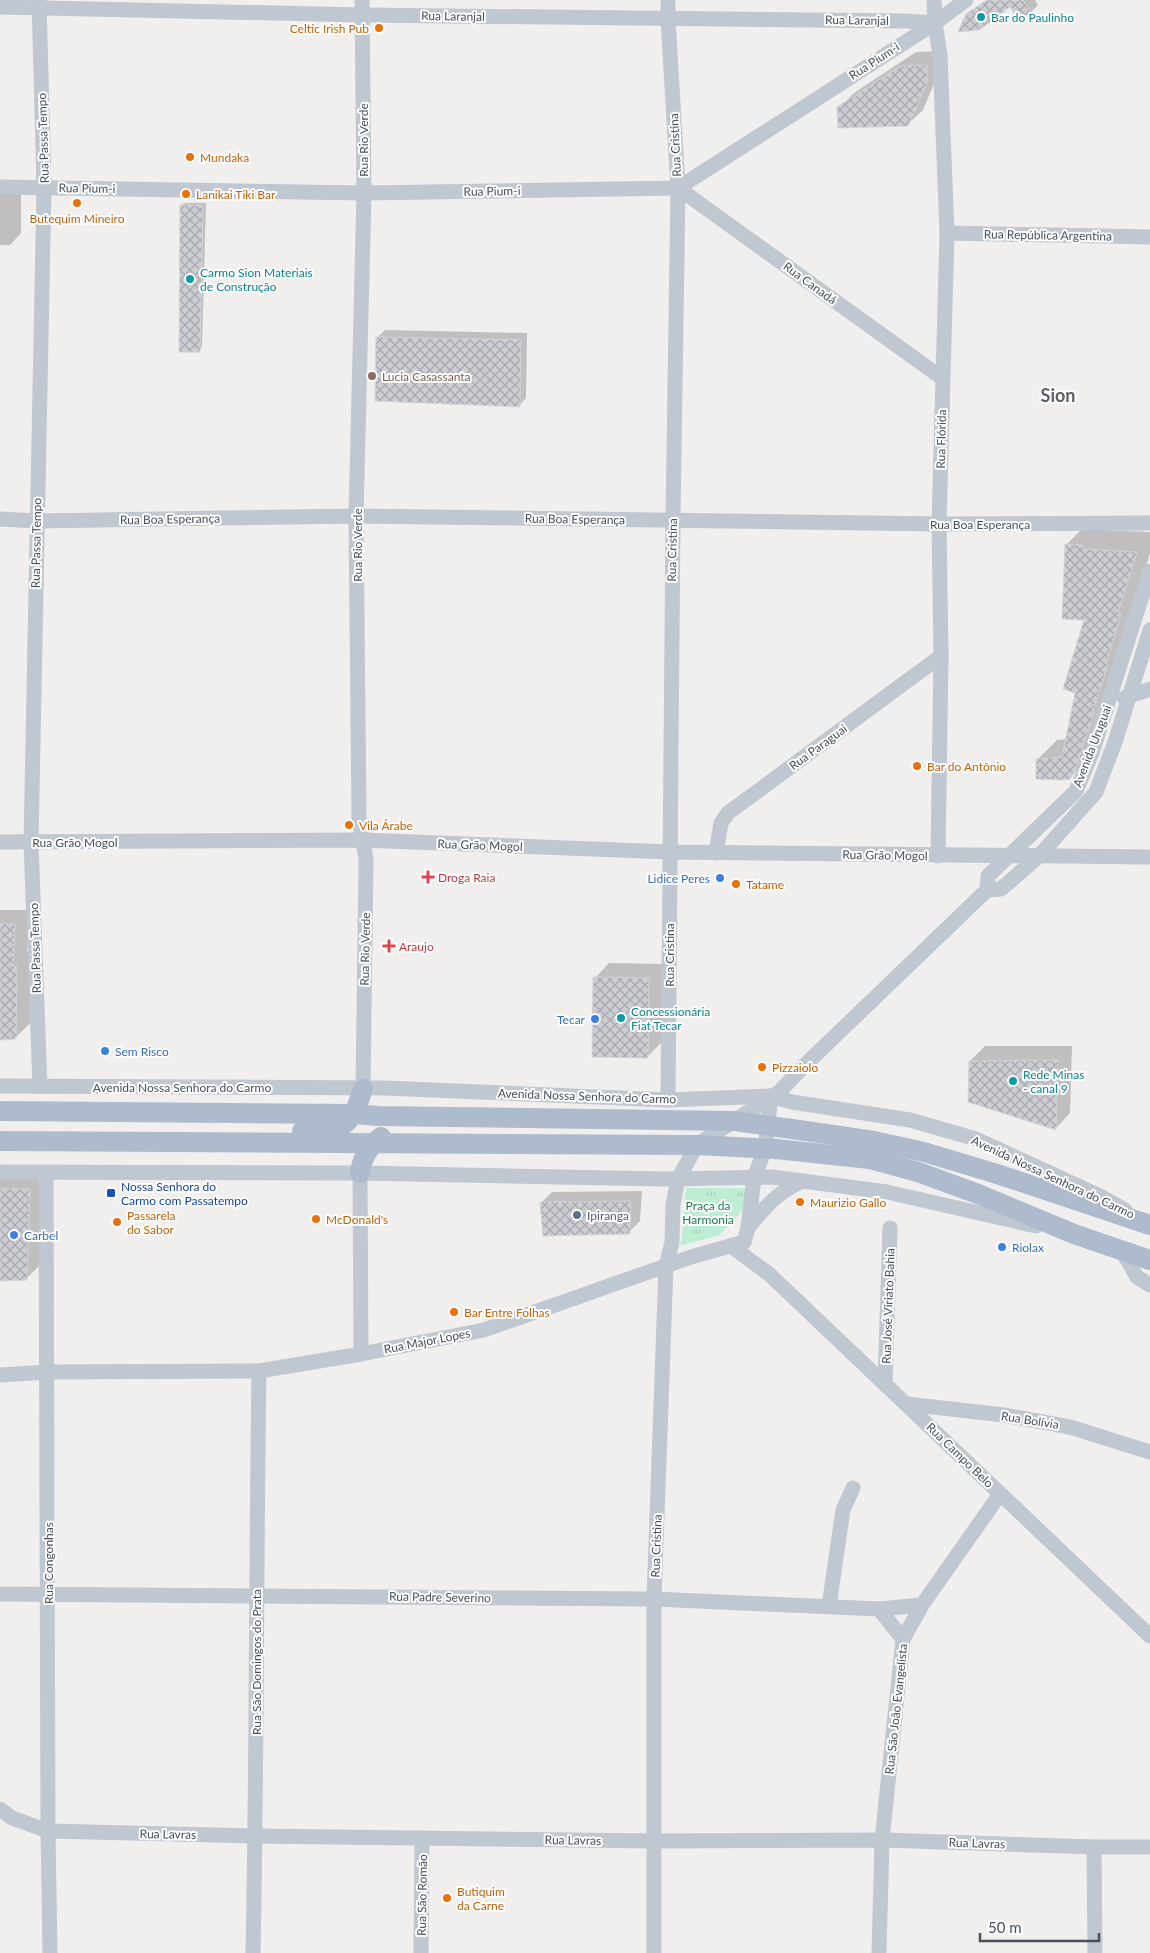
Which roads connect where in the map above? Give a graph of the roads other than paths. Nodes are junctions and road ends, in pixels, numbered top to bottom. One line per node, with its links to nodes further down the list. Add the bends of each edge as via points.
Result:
1 (668, 0): 7 (street, Rua Cristina)
2 (934, 0): 9 (street, Rua Flórida)
3 (966, 0): 9 (street, Rua Pium-i)
4 (39, 3): 5 (street, Rua Laranjal); 6 (street, Rua Laranjal); 12 (street, Rua Passa Tempo)
5 (0, 7)
6 (362, 7): 7 (street, Rua Laranjal); 14 (street, Rua Rio Verde)
7 (668, 18): 8 (street, Rua Laranjal); 13 (street, Rua Cristina)
8 (905, 21): 9 (street, Rua Laranjal); 10 (street, Rua Laranjal, via 911,26)
9 (935, 23): 10 (street, Rua Pium-i); 15 (street, Rua Flórida, via 940,55)
10 (912, 36): 13 (street, Rua Pium-i)
11 (0, 187): 12 (street, Rua Pium-i)
12 (44, 187): 14 (street, Rua Pium-i); 20 (street, Rua Passa Tempo)
13 (678, 188): 14 (street, Rua Pium-i); 17 (street, Rua Canadá); 21 (street, Rua Cristina)
14 (364, 193): 18 (street, Rua Rio Verde)
15 (946, 233): 16 (street, Rua República Argentina); 17 (street, Rua Flórida)
16 (1150, 236)
17 (942, 378): 22 (street, Rua Flórida)
18 (356, 516): 20 (street, Rua Boa Esperança); 21 (street, Rua Boa Esperança); 31 (street, Rua Rio Verde, via 359,819)
19 (0, 519): 20 (street, Rua Boa Esperança)
20 (36, 520): 33 (street, Rua Passa Tempo)
21 (673, 520): 22 (street, Rua Boa Esperança); 34 (street, Rua Cristina)
22 (939, 524): 23 (street, Rua Boa Esperança); 26 (street, Rua Flórida)
23 (1150, 524)
24 (1150, 571): 30 (street, Avenida Uruguai)
25 (1150, 630): 27 (street, Avenida Uruguai)
26 (942, 656): 35 (street, Rua Paraguai, via 728,813 721,823); 37 (street, Rua Flórida)
27 (1145, 669): 29 (street, Avenida Uruguai)
28 (1150, 689): 29 (street)
29 (1131, 694): 30 (street); 39 (street, Avenida Uruguai, via 1096,792)
30 (1108, 707): 36 (street, Avenida Uruguai, via 1076,790)
31 (362, 840): 33 (street, Rua Grão Mogol); 34 (street, Rua Grão Mogol); 45 (street, Rua Rio Verde, via 366,860)
32 (0, 842): 33 (street, Rua Grão Mogol)
33 (31, 842): 44 (street, Rua Passa Tempo)
34 (670, 852): 35 (street, Rua Grão Mogol); 47 (street, Rua Cristina)
35 (716, 852): 37 (street, Rua Grão Mogol)
36 (1010, 854): 38 (street, Rua Grão Mogol); 39 (street, Rua Grão Mogol); 41 (street, Avenida Uruguai)
37 (938, 856): 38 (street, Rua Grão Mogol)
38 (959, 856): 41 (street, Rua Grão Mogol, via 981,866)
39 (1039, 856): 40 (street, Rua Grão Mogol); 41 (street, Avenida Uruguai, via 1001,889)
40 (1150, 857)
41 (988, 883): 42 (street, Avenida Uruguai)
42 (807, 1063): 46 (street, Avenida Uruguai); 48 (street, via 799,1094)
43 (0, 1086): 44 (street, Avenida Nossa Senhora do Carmo)
44 (40, 1086): 45 (street, Avenida Nossa Senhora do Carmo)
45 (363, 1089): 47 (street, Avenida Nossa Senhora do Carmo); 50 (main road)
46 (771, 1096): 47 (street, Avenida Nossa Senhora do Carmo); 48 (street, Avenida Nossa Senhora do Carmo); 52 (street, Avenida Uruguai); 53 (street)
47 (668, 1100)
48 (807, 1105): 65 (street, Avenida Nossa Senhora do Carmo, via 910,1120 976,1139 1100,1196)
49 (0, 1110): 50 (main road, Avenida Nossa Senhora do Carmo)
50 (355, 1114): 51 (main road, Avenida Nossa Senhora do Carmo); 55 (main road, via 346,1124 327,1131 286,1131)
51 (482, 1116): 52 (main road, Avenida Nossa Senhora do Carmo); 56 (main road, via 451,1126 397,1130)
52 (735, 1121): 53 (main road, Avenida Nossa Senhora do Carmo); 57 (street, Avenida Uruguai)
53 (769, 1126): 58 (street); 65 (main road, Avenida Nossa Senhora do Carmo, via 874,1141 924,1152)
54 (0, 1141): 55 (main road)
55 (252, 1142): 56 (main road)
56 (374, 1142): 57 (main road); 61 (main road, via 362,1161)
57 (697, 1145): 58 (main road); 63 (street, Rua Cristina)
58 (765, 1148): 62 (street); 67 (main road, via 870,1159 918,1172)
59 (0, 1172): 60 (street)
60 (46, 1173): 61 (street); 77 (street, Rua Congonhas)
61 (360, 1173): 63 (street); 75 (street)
62 (754, 1178): 63 (street); 64 (street); 68 (street)
63 (678, 1179): 69 (street, Rua Cristina, via 673,1204)
64 (804, 1181): 67 (street, via 887,1192); 68 (street, via 786,1189 770,1202)
65 (1150, 1224)
66 (890, 1228): 79 (street, Rua José Viriato Bahia)
67 (1074, 1234): 70 (main road)
68 (741, 1239): 71 (street, Rua Major Lopes); 79 (street, Rua Campo Belo, via 769,1274)
69 (672, 1242): 71 (street, via 679,1252); 73 (street, Rua Cristina)
70 (1121, 1249): 72 (main road); 74 (street, via 1137,1277)
71 (691, 1257): 73 (street, Rua Major Lopes)
72 (1150, 1260)
73 (666, 1266): 75 (street, Rua Major Lopes, via 484,1330); 87 (street, Rua Cristina)
74 (1150, 1285)
75 (361, 1354): 76 (street, Rua Major Lopes)
76 (259, 1371): 77 (street, Rua Major Lopes); 86 (street, Rua São Domingos do Prata)
77 (47, 1372): 78 (street, Rua Major Lopes); 85 (street, Rua Congonhas)
78 (0, 1375)
79 (886, 1384): 80 (street, Rua Campo Belo)
80 (907, 1404): 81 (street, Rua Bolívia, via 1070,1426); 83 (street, Rua Campo Belo)
81 (1150, 1452)
82 (853, 1488): 89 (street, via 843,1510)
83 (1000, 1494): 88 (street, Rua São João Evangelista); 91 (street, Rua Campo Belo)
84 (0, 1594): 85 (street, Rua Padre Severino)
85 (48, 1594): 86 (street, Rua Padre Severino); 94 (street, Rua Congonhas)
86 (256, 1596): 87 (street, Rua Padre Severino); 95 (street, Rua São Domingos do Prata)
87 (654, 1599): 89 (street, Rua Padre Severino); 98 (street, Rua Cristina)
88 (922, 1605): 90 (street, Rua Padre Severino); 92 (street, Rua São João Evangelista)
89 (829, 1606): 90 (street, Rua Padre Severino)
90 (879, 1609): 92 (street)
91 (1150, 1636)
92 (902, 1639): 97 (street, Rua São João Evangelista)
93 (0, 1809): 94 (street, Rua Lavras, via 12,1818)
94 (48, 1831): 95 (street, Rua Lavras); 101 (street, Rua Congonhas)
95 (256, 1836): 96 (street, Rua Lavras); 102 (street, Rua São Domingos do Prata)
96 (422, 1838): 98 (street, Rua Lavras); 103 (street, Rua São Romão)
97 (882, 1840): 98 (street, Rua Lavras); 99 (street, Rua Lavras); 105 (street, Rua São João Evangelista)
98 (654, 1841): 104 (street, Rua Cristina)
99 (1094, 1847): 100 (street, Rua Lavras); 106 (street)
100 (1150, 1847)
101 (50, 1953)
102 (253, 1953)
103 (421, 1953)
104 (654, 1953)
105 (880, 1953)
106 (1095, 1953)

